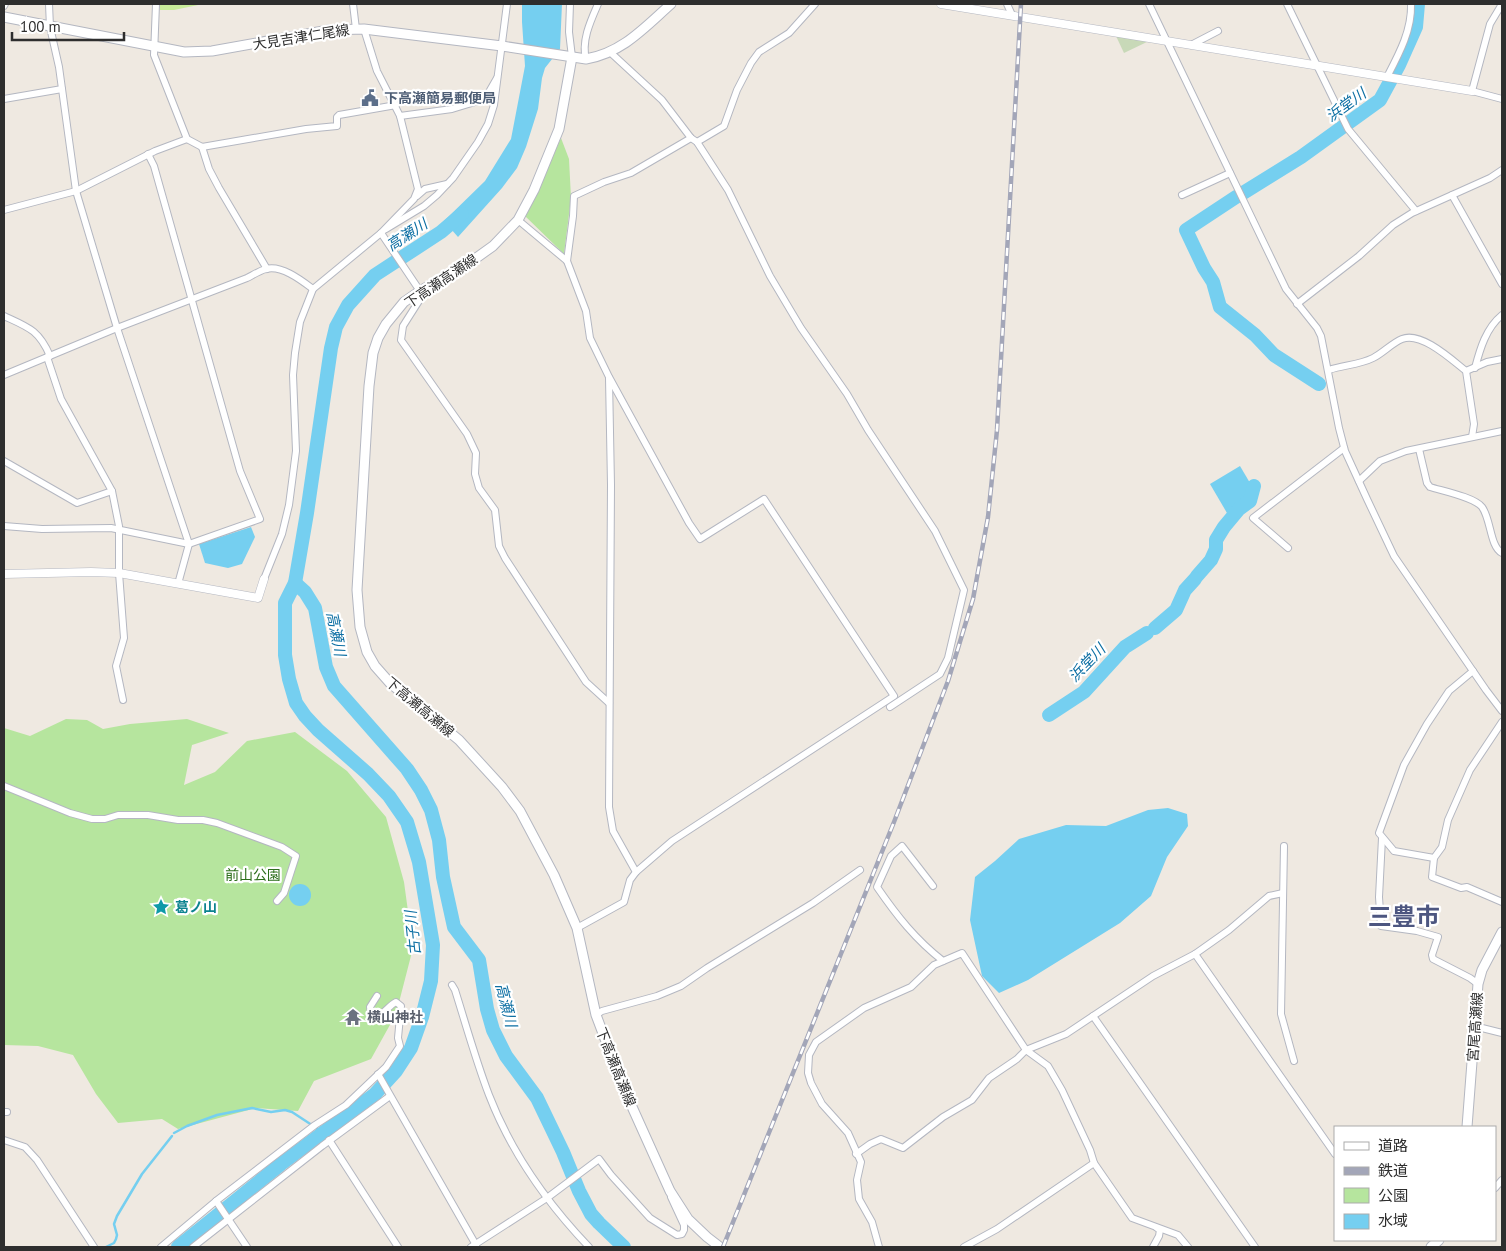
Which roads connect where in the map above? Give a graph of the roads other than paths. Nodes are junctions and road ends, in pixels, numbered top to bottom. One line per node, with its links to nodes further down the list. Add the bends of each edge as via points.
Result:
1 (49, 4): 17 (street)
2 (156, 4): 23 (street)
3 (353, 4): 18 (street)
4 (507, 4): 22 (street)
5 (570, 4): 25 (street)
6 (598, 4): 26 (street, via 586,35)
7 (671, 4): 24 (main road, 大見吉津仁尾線)
8 (815, 4): 37 (street, via 789,33 759,52 737,90 724,126)
9 (941, 4): 15 (street)
10 (1007, 4): 15 (street)
11 (1149, 4): 20 (street)
12 (1287, 4): 27 (street)
13 (1411, 4): 29 (street, via 1411,18)
14 (1502, 4): 31 (street, via 1490,24)
15 (1012, 15): 20 (street)
16 (4, 17): 17 (main road, 大見吉津仁尾線)
17 (50, 27): 23 (main road, 大見吉津仁尾線); 30 (street)
18 (360, 29): 22 (main road, 大見吉津仁尾線); 23 (main road, 大見吉津仁尾線, via 330,30 212,51 184,52); 34 (street)
19 (1218, 31): 21 (street)
20 (1167, 40): 21 (street); 41 (street)
21 (1191, 45): 27 (street)
22 (502, 46): 25 (main road, 大見吉津仁尾線); 28 (street)
23 (155, 47): 36 (street, via 154,55)
24 (611, 53): 26 (main road, 大見吉津仁尾線); 37 (street, via 662,100)
25 (572, 57): 26 (main road, 大見吉津仁尾線); 49 (main road, 下高瀬高瀬線, via 559,129)
26 (586, 59)
27 (1318, 66): 29 (street); 48 (street, via 1346,127)
28 (499, 75): 35 (street, via 485,99 452,109); 42 (street, via 488,124)
29 (1391, 78): 31 (street)
30 (62, 90): 32 (street); 43 (street)
31 (1472, 91): 33 (street)
32 (4, 99)
33 (1502, 99)
34 (396, 105): 35 (street); 38 (street, via 337,116 337,126)
35 (400, 116): 46 (street, via 418,189)
36 (187, 139): 38 (street); 39 (street)
37 (694, 140): 51 (street, via 632,173 574,196); 87 (street, via 728,190 770,276 801,328 935,531 964,590 948,658 940,674)
38 (202, 146): 52 (street, via 215,182)
39 (148, 154): 43 (street); 56 (street)
40 (1502, 170): 45 (street)
41 (1230, 173): 44 (street); 57 (street, via 1286,289)
42 (448, 184): 46 (street, via 425,189); 50 (street, via 424,206)
43 (76, 190): 47 (street); 60 (street)
44 (1182, 195)
45 (1452, 195): 48 (street); 53 (street)
46 (414, 199): 50 (street)
47 (4, 210)
48 (1416, 211): 57 (street, via 1393,225)
49 (518, 220): 51 (street); 55 (main road, 下高瀬高瀬線, via 493,246)
50 (380, 233): 54 (street); 55 (street)
51 (567, 261): 67 (street, via 586,311 590,338)
52 (267, 269): 54 (street, via 291,274); 56 (street)
53 (1502, 284)
54 (313, 289): 82 (street, via 300,322 293,376 296,451 289,505 282,534)
55 (420, 291): 86 (street, via 424,292 403,326 401,340 467,434 476,453 474,474 479,488 495,510 505,558 586,682); 100 (main road, 下高瀬高瀬線, via 404,302 386,324 373,353 358,590 360,627 375,666 390,683 459,740 520,811 554,875)
56 (190, 300): 60 (street); 77 (street, via 240,472 260,519)
57 (1297, 304): 64 (street, via 1321,336)
58 (1502, 315): 63 (street, via 1490,329)
59 (5, 319): 61 (street, via 36,332 44,342)
60 (117, 328): 61 (street); 77 (street)
61 (48, 356): 66 (street); 74 (street, via 61,399)
62 (1502, 359): 63 (street)
63 (1475, 368): 65 (street)
64 (1328, 370): 65 (street, via 1376,357 1403,338 1428,343); 70 (street)
65 (1466, 371): 69 (street, via 1474,424)
66 (4, 375)
67 (609, 377): 86 (street); 95 (street, via 700,539 764,499 894,696 672,841)
68 (1502, 432): 69 (street)
69 (1472, 437): 71 (street)
70 (1344, 448): 73 (street); 78 (street, via 1253,518)
71 (1419, 449): 73 (street, via 1380,461); 79 (street, via 1430,487 1481,506 1496,546)
72 (4, 461): 74 (street, via 76,503)
73 (1359, 481): 84 (street, via 1394,556)
74 (112, 491): 76 (street)
75 (4, 526): 76 (street)
76 (119, 530): 77 (street); 80 (street)
77 (189, 544): 83 (street)
78 (1288, 548)
79 (1502, 553)
80 (119, 573): 81 (street); 83 (street); 85 (street, via 124,638 116,666)
81 (4, 574)
82 (264, 579): 83 (street, via 258,598)
83 (178, 584)
84 (1473, 671): 88 (street); 91 (street, via 1449,691 1404,765 1378,833)
85 (123, 700)
86 (609, 703): 95 (street, via 609,807 613,831)
87 (890, 707)
88 (1502, 711)
89 (1502, 722): 93 (street, via 1470,770 1448,820 1442,847)
90 (4, 786): 98 (street, via 92,819 148,815 203,820 282,847 296,856 284,893)
91 (1382, 838): 93 (street, via 1394,851); 104 (street, via 1379,897 1382,926 1416,930 1438,937 1433,959)
92 (1284, 846): 97 (street)
93 (1434, 858): 99 (street, via 1432,876)
94 (860, 870): 107 (street, via 681,986 657,996 602,1010)
95 (636, 872): 100 (street, via 630,880 624,902)
96 (933, 886): 103 (street, via 902,846 891,856 877,887 902,923 924,947)
97 (1283, 893): 102 (street, via 1269,896); 112 (street, via 1281,1014)
98 (277, 901)
99 (1502, 902)
100 (577, 928): 107 (main road, 下高瀬高瀬線)
101 (1502, 932): 104 (main road, 宮尾高瀬線)
102 (1194, 954): 108 (street, via 1153,976); 118 (street)
103 (943, 961): 111 (street, via 962,953); 119 (street, via 911,987 864,1008 816,1042 809,1055 811,1083 822,1104 848,1133)
104 (1478, 984): 109 (main road, 宮尾高瀬線)
105 (452, 985): 122 (street, via 492,1102 533,1179)
106 (377, 996): 113 (street, via 370,1007 375,1017 396,1002 401,1006 400,1046)
107 (596, 1015): 121 (main road, 下高瀬高瀬線)
108 (1093, 1016): 111 (street, via 1066,1034); 139 (street)
109 (1474, 1026): 110 (street); 115 (main road, 宮尾高瀬線)
110 (1502, 1033)
111 (1026, 1050): 119 (street, via 989,1078 972,1100 943,1117 903,1148 881,1139); 120 (street, via 1048,1066)
112 (1294, 1061)
113 (378, 1074): 114 (street); 123 (street, via 346,1105)
114 (389, 1095): 117 (street); 127 (street)
115 (1467, 1126)
116 (4, 1140): 128 (street, via 25,1147 37,1160)
117 (329, 1140): 124 (street); 132 (street)
118 (1334, 1153)
119 (856, 1154): 135 (street, via 861,1162 857,1180 859,1199 872,1222)
120 (1094, 1163): 125 (street, via 1132,1218); 126 (street)
121 (670, 1191): 122 (street, via 684,1225 682,1234 677,1235 650,1218 599,1159); 134 (main road, 下高瀬高瀬線, via 688,1219)
122 (548, 1197): 127 (street); 133 (street)
123 (216, 1202): 124 (street); 129 (street)
124 (228, 1218): 130 (street); 131 (street)
125 (1157, 1228): 137 (street, via 1159,1236); 138 (street, via 1178,1235)
126 (975, 1245): 136 (street)
127 (474, 1246)
128 (94, 1247)
129 (161, 1247)
130 (193, 1247)
131 (247, 1247)
132 (398, 1247)
133 (588, 1247)
134 (720, 1247)
135 (879, 1247)
136 (964, 1247)
137 (1153, 1247)
138 (1188, 1247)
139 (1255, 1247)

